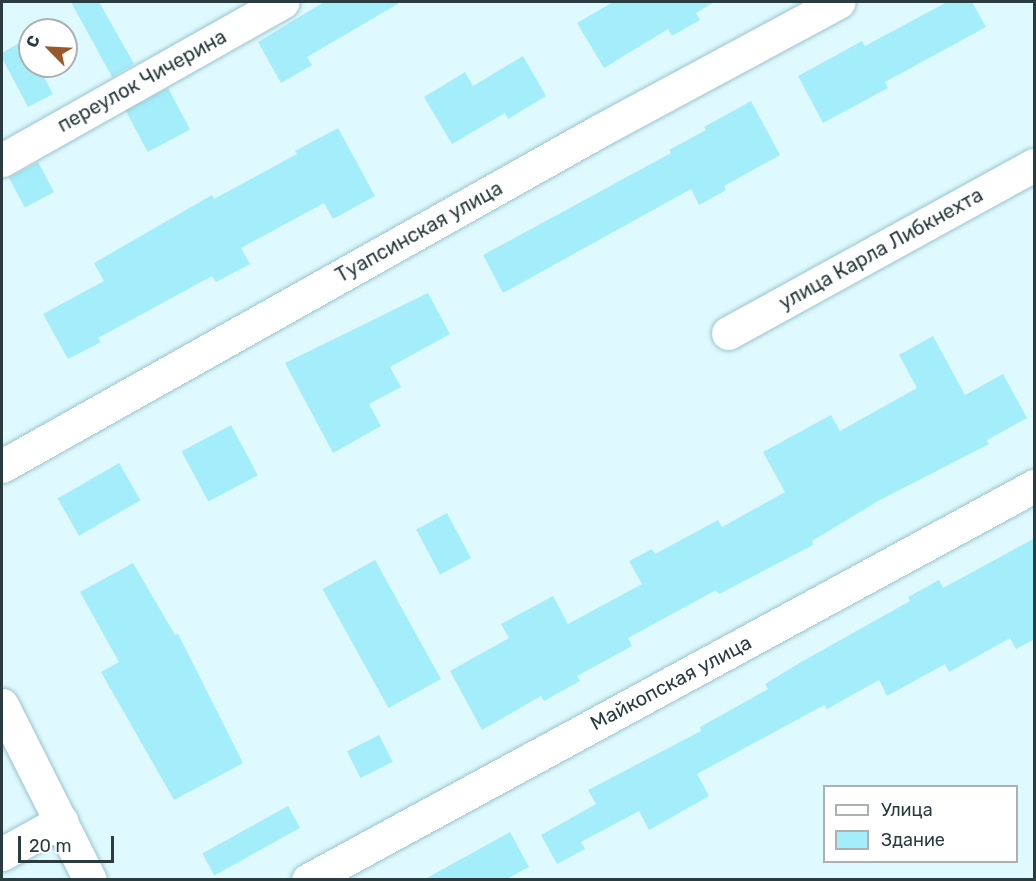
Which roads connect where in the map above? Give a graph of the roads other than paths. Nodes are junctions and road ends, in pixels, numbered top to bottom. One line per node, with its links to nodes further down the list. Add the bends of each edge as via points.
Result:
1 (282, 2): 3 (street, переулок Чичерина)
2 (839, 2): 6 (street, Туапсинская улица, via 599,131)
3 (2, 160)
4 (1035, 165): 5 (street, улица Карла Либкнехта)
5 (728, 333)
6 (2, 466)
7 (1035, 486): 12 (street, Майкопская улица)
8 (2, 705): 9 (street)
9 (61, 821): 10 (street); 11 (street)
10 (2, 854)
11 (90, 879)
12 (308, 879)

